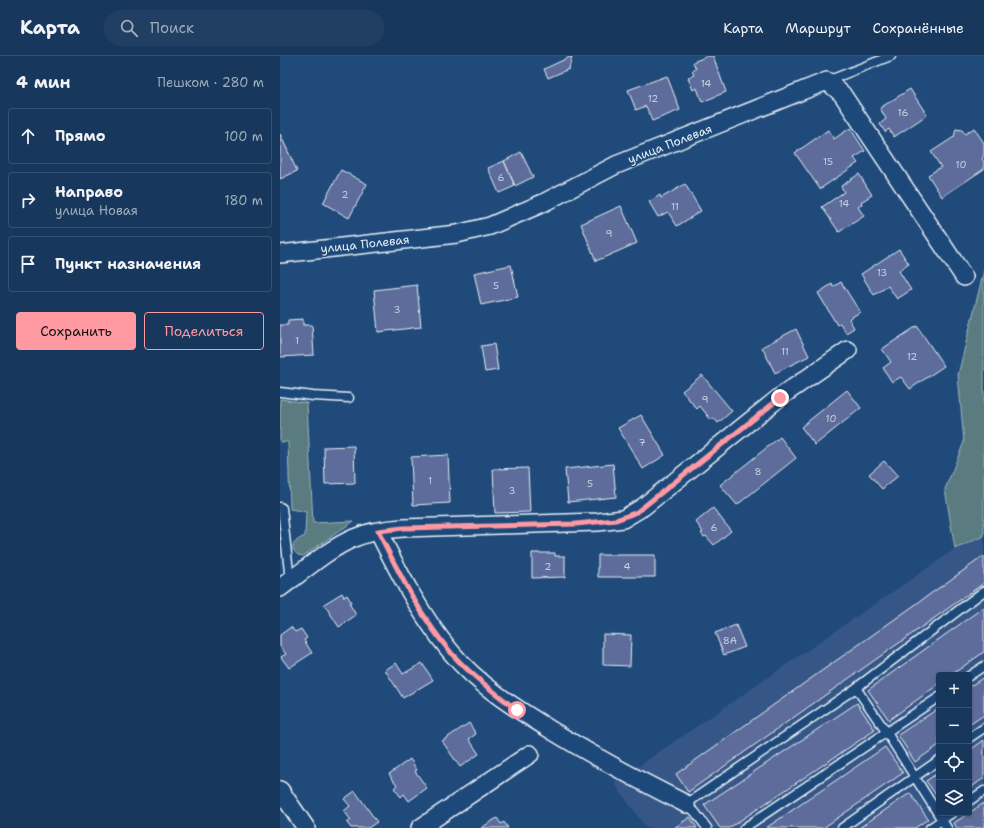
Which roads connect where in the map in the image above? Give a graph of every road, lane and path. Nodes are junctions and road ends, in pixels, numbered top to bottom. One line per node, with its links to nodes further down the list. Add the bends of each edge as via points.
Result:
1 (891, 56): 2 (lane)
2 (827, 81): 3 (street, улица Полевая, via 616,165 543,203 490,226 457,234); 4 (street, via 842,94)
3 (280, 254)
4 (964, 277)
5 (848, 350): 9 (street, via 780,398 630,516 576,524 403,528)
6 (280, 392): 7 (lane)
7 (350, 398)
8 (280, 507): 10 (lane)
9 (378, 531): 10 (street, via 353,538); 25 (street, via 435,632 471,673 524,714 608,764)
10 (285, 584)
11 (984, 591): 14 (lane)
12 (984, 666): 13 (lane)
13 (972, 674)
14 (856, 688): 17 (lane); 25 (lane)
15 (936, 699): 17 (lane)
16 (984, 728): 18 (lane)
17 (888, 733): 21 (lane); 31 (lane)
18 (972, 736)
19 (530, 754): 29 (street)
20 (936, 762): 21 (lane)
21 (914, 777): 27 (lane); 32 (lane)
22 (280, 790): 28 (street)
23 (984, 791): 24 (lane)
24 (972, 799)
25 (686, 804): 30 (lane)
26 (948, 816): 27 (lane)
27 (942, 820): 33 (lane); 34 (lane)
28 (306, 828)
29 (420, 828)
30 (707, 828)
31 (744, 828)
32 (842, 828)
33 (930, 828)
34 (947, 828)

